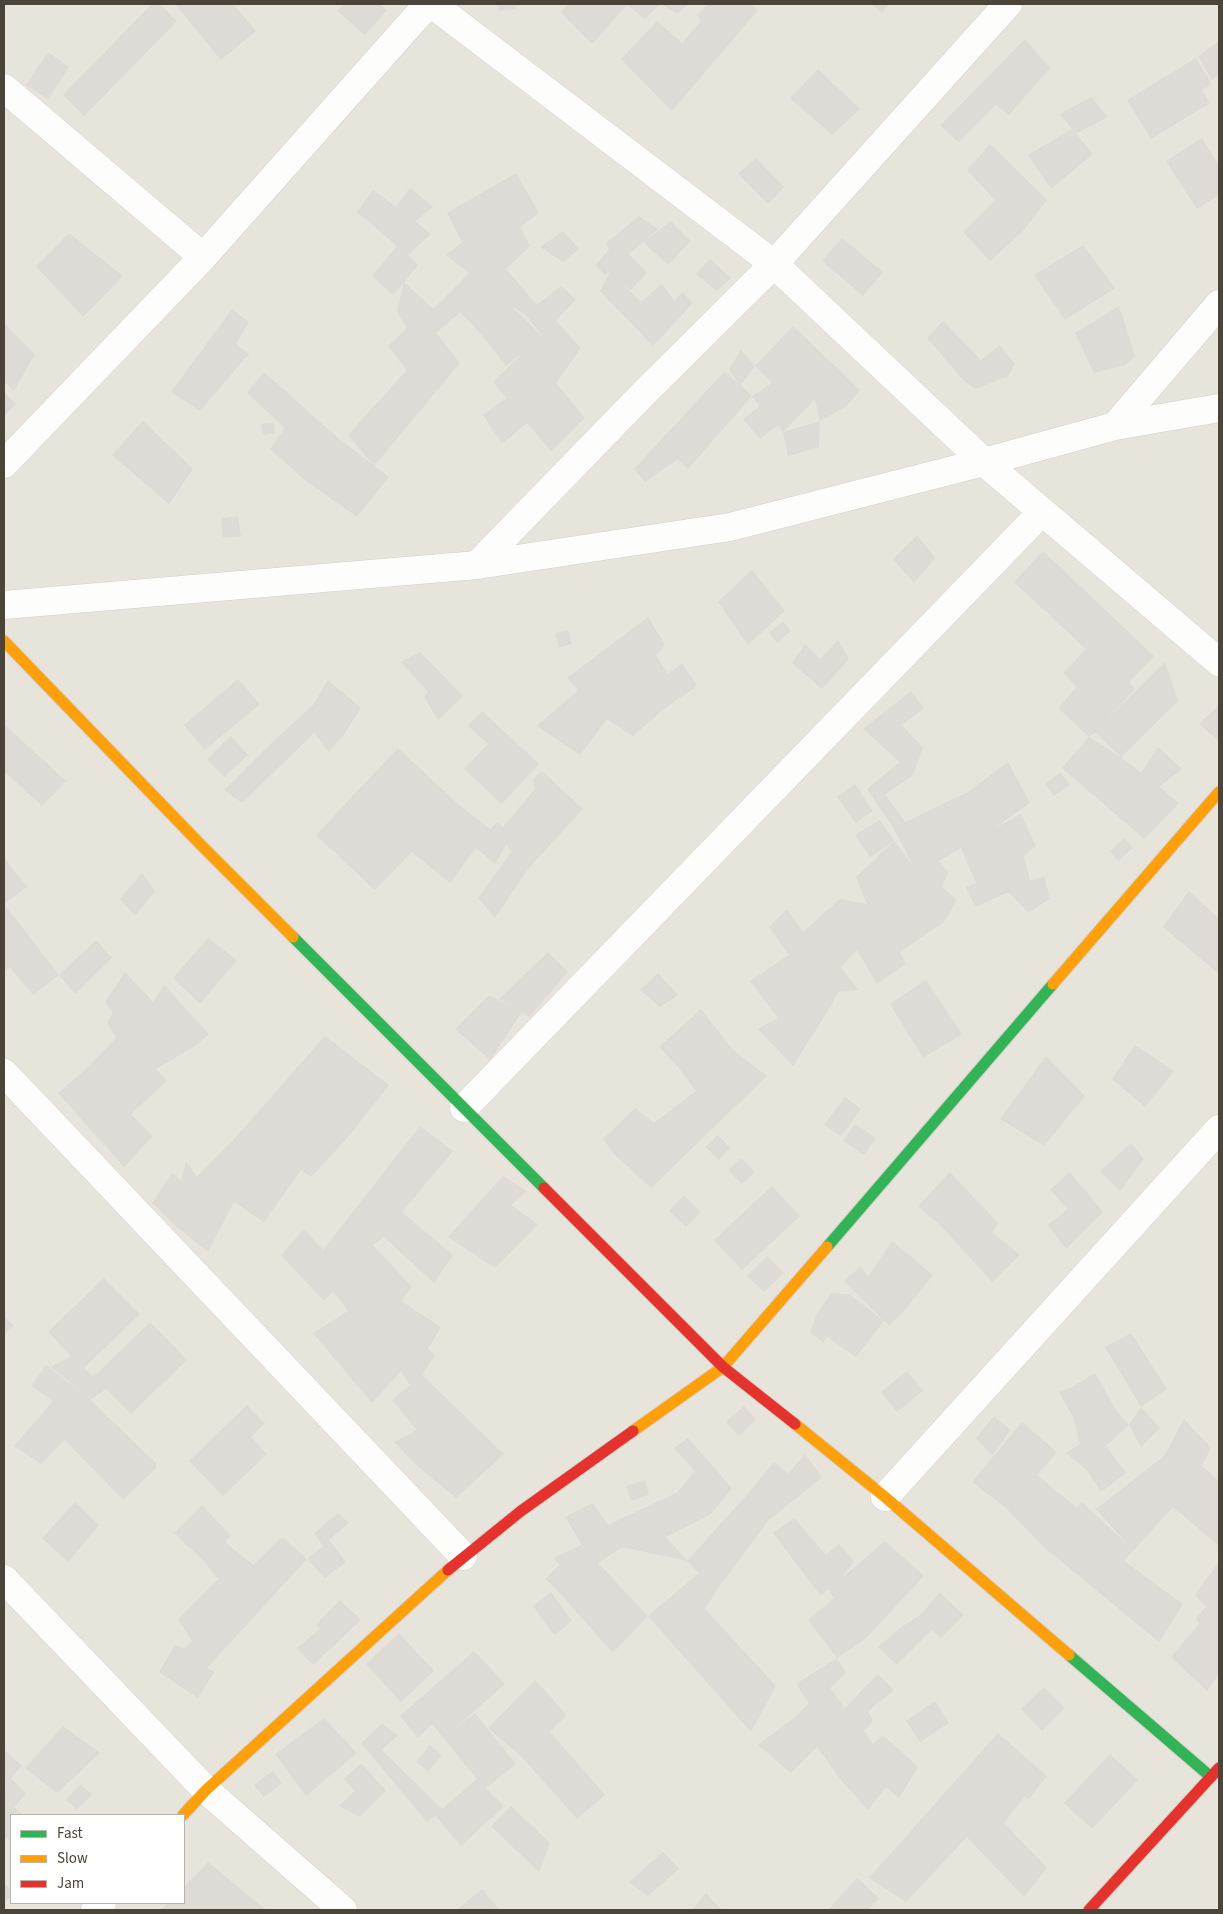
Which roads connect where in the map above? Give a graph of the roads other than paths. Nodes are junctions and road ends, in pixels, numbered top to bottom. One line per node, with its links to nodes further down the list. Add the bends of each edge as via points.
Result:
1 (428, 4): 5 (street)
2 (432, 4): 6 (street)
3 (1008, 4): 6 (street)
4 (4, 88): 5 (street)
5 (203, 257): 11 (street)
6 (774, 264): 10 (street); 13 (street)
7 (1219, 304): 9 (street)
8 (1219, 408): 9 (street)
9 (1115, 426): 10 (street)
10 (984, 462): 12 (street); 13 (street, via 730,527)
11 (4, 464)
12 (1042, 512): 16 (street); 19 (street)
13 (477, 565): 14 (street)
14 (4, 605)
15 (4, 641): 19 (street, via 201,845)
16 (1219, 662)
17 (1219, 792): 21 (street)
18 (4, 1073): 23 (street)
19 (464, 1108): 21 (street)
20 (1219, 1129): 22 (street)
21 (723, 1367): 22 (street); 23 (street)
22 (885, 1497): 26 (street)
23 (463, 1556): 27 (street)
24 (4, 1579): 27 (street)
25 (1219, 1768): 26 (street)
26 (1211, 1777): 30 (street)
27 (206, 1790): 28 (street); 29 (street)
28 (184, 1814)
29 (343, 1910)
30 (1090, 1910)

